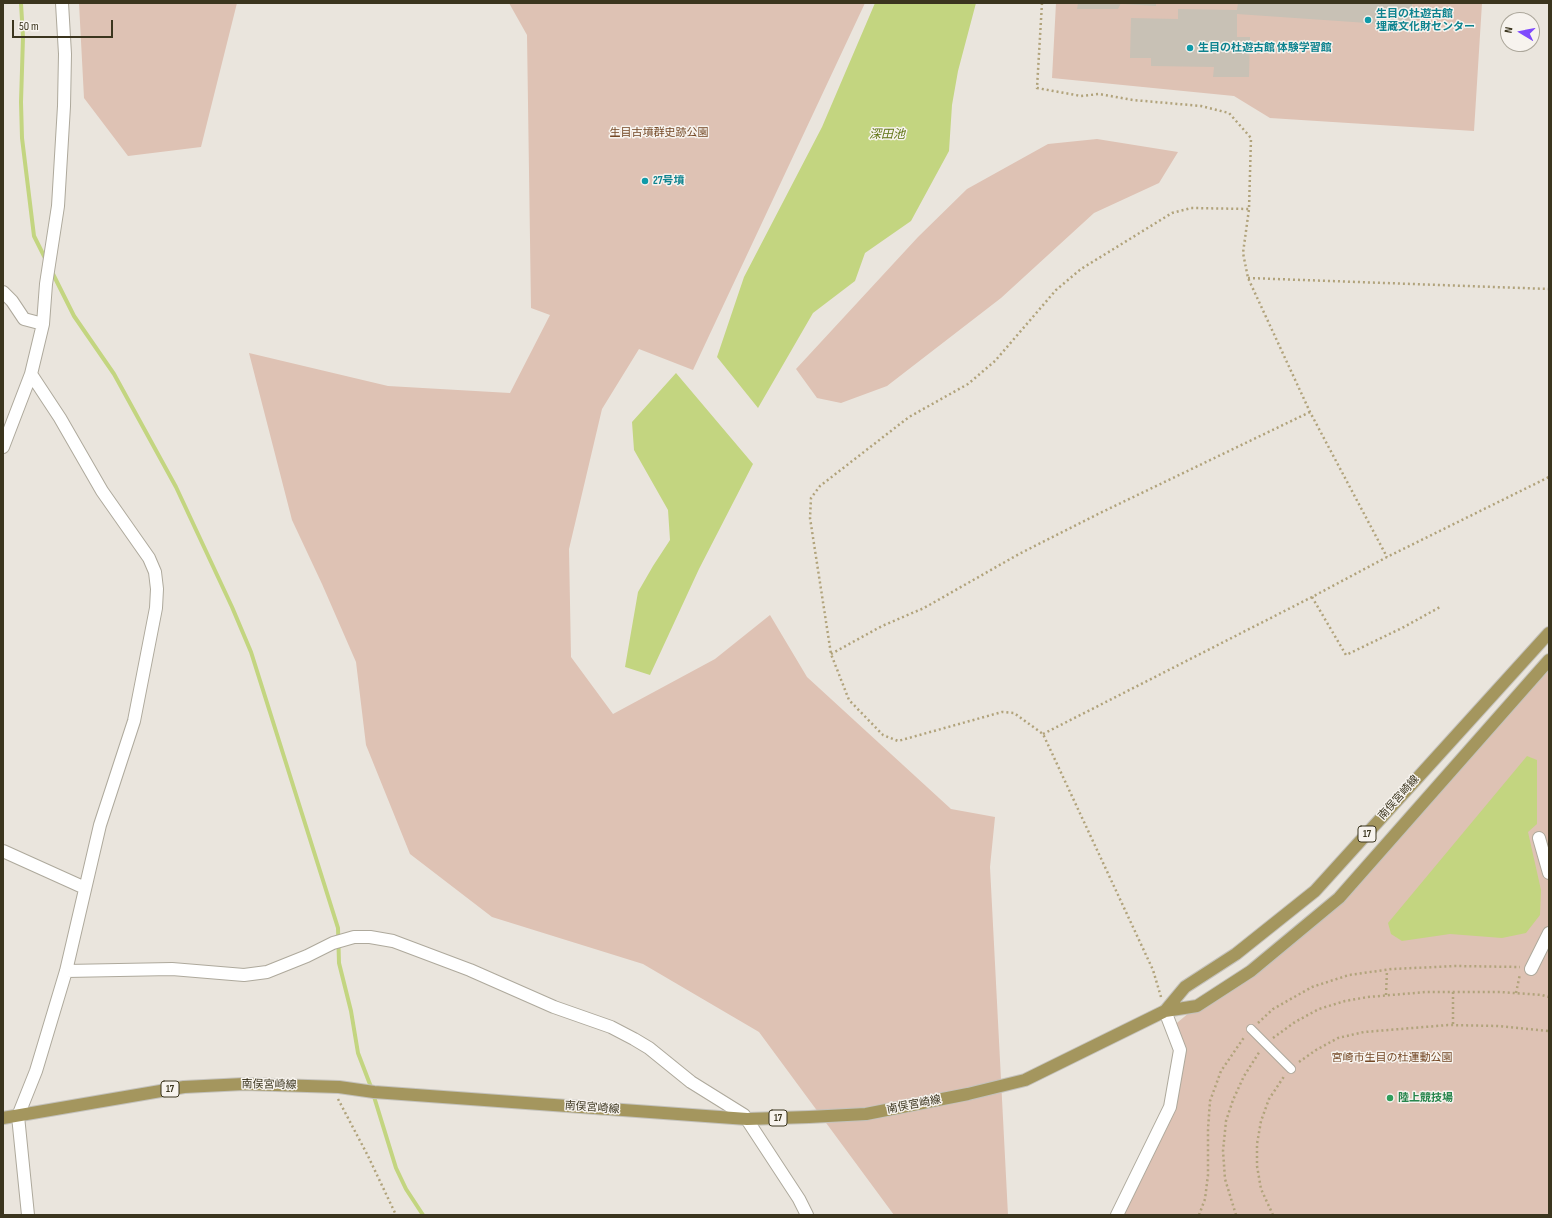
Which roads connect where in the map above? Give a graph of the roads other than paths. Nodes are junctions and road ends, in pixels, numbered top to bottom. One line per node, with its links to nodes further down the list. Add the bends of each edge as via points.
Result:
1 (62, 3): 3 (street, via 65,54 64,106 58,206 46,284)
2 (3, 292): 3 (street, via 24,319)
3 (43, 324): 4 (street)
4 (31, 374): 5 (street); 11 (street, via 102,491 148,558 155,572 157,589 156,608 134,721 100,825)
5 (3, 447)
6 (1549, 633): 15 (main road, 南俣宮崎線 / 17, via 1315,890 1236,954 1185,987)
7 (1549, 660): 15 (main road, 南俣宮崎線 / 17, via 1339,898 1252,971 1197,1006)
8 (1539, 838): 10 (street)
9 (3, 851): 11 (street)
10 (1549, 873)
11 (85, 888): 14 (street)
12 (1549, 933): 13 (street)
13 (1526, 968)
14 (66, 971): 18 (street, via 36,1071); 20 (street, via 172,969 244,975 267,972 333,943 354,937 393,941 470,970 554,1007 611,1027 649,1048 691,1082)
15 (1164, 1011): 20 (main road, 南俣宮崎線 / 17, via 1025,1080 866,1114); 23 (street, via 1180,1050 1170,1108)
16 (1251, 1030): 17 (lane)
17 (1291, 1069)
18 (18, 1116): 19 (main road, 南俣宮崎線 / 17); 20 (main road, 南俣宮崎線 / 17, via 184,1087 244,1084 335,1087); 21 (street)
19 (3, 1118)
20 (747, 1119): 22 (street)
21 (28, 1215)
22 (807, 1215)
23 (1117, 1215)

